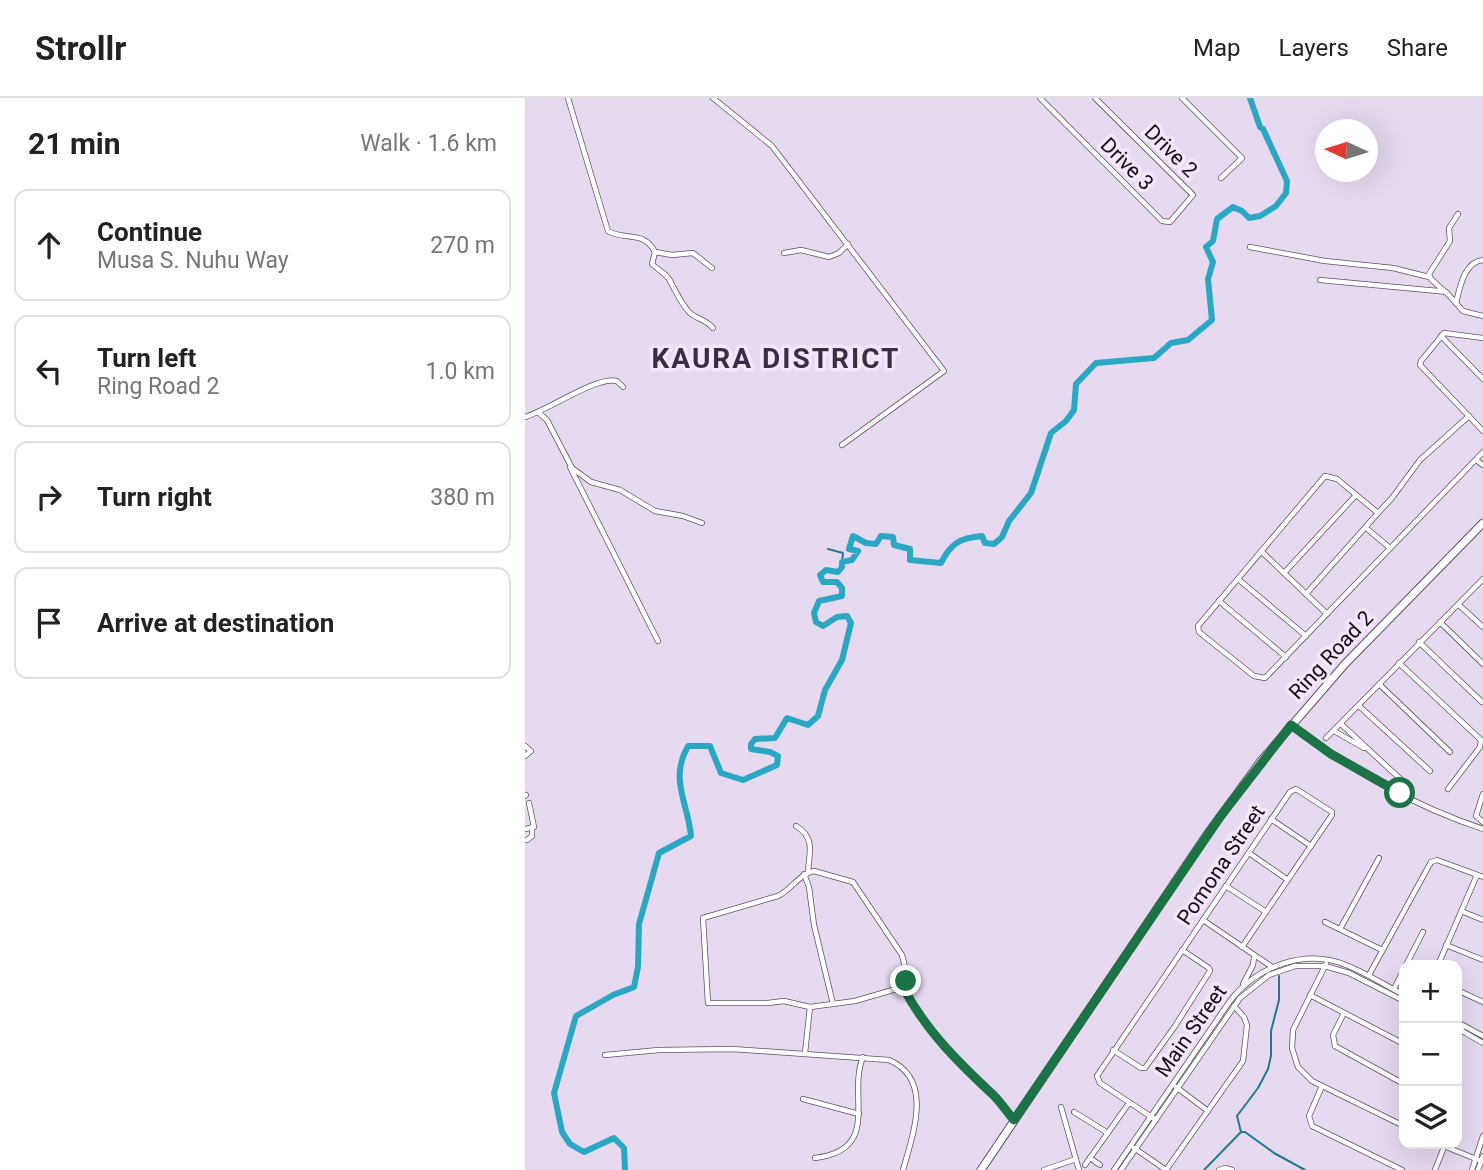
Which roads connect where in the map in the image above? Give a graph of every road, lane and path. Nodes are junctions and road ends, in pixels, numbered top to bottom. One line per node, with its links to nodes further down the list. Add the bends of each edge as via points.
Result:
1 (568, 98): 11 (street, via 605,228 615,235 643,238)
2 (713, 98): 9 (street, via 772,146)
3 (1095, 98): 7 (street, Drive 2)
4 (1182, 98): 6 (street, via 1242,158)
5 (1044, 99): 7 (street, Drive 3, via 1164,222 1170,222)
6 (1221, 178)
7 (1194, 197)
8 (1458, 215): 15 (street, via 1449,228 1450,241)
9 (848, 244): 12 (street, via 829,257 801,250); 29 (street, via 944,371)
10 (1250, 247): 15 (street)
11 (655, 252): 14 (street, via 693,253); 20 (street, via 652,264 667,276 690,312)
12 (784, 253)
13 (1483, 260): 18 (street, via 1475,262 1461,279)
14 (712, 268)
15 (1429, 277): 17 (street)
16 (1320, 280): 17 (street)
17 (1445, 292): 18 (street)
18 (1456, 303): 19 (street, via 1463,311)
19 (1483, 316)
20 (713, 328)
21 (1441, 336): 22 (street); 23 (street); 26 (street, via 1420,365)
22 (1483, 338)
23 (1483, 379)
24 (623, 387): 25 (street, via 615,380 604,381)
25 (539, 413): 27 (street); 32 (street)
26 (1469, 416): 28 (street); 35 (street, via 1420,460)
27 (525, 417)
28 (1483, 431)
29 (842, 445)
30 (1483, 452): 31 (street)
31 (1476, 460): 33 (street); 39 (street)
32 (568, 463): 36 (street, via 591,482 620,491 655,511); 51 (street)
33 (1483, 465)
34 (1356, 495): 35 (street); 40 (street, via 1338,479 1325,476); 41 (street)
35 (1378, 513): 38 (street)
36 (702, 523)
37 (1483, 523): 60 (main road, Ring Road 2)
38 (1366, 528): 39 (street); 44 (street)
39 (1390, 548): 47 (street)
40 (1261, 551): 41 (street); 42 (street)
41 (1284, 573): 44 (street)
42 (1238, 579): 45 (street); 50 (street)
43 (1483, 579): 46 (street)
44 (1306, 594): 47 (street)
45 (1219, 601): 53 (street); 53 (street, via 1198,625 1199,632 1259,679)
46 (1459, 605): 48 (street); 49 (street)
47 (1327, 614): 50 (street)
48 (1440, 622): 52 (street); 55 (street)
49 (1483, 626)
50 (1306, 636): 53 (street)
51 (658, 641)
52 (1419, 642): 54 (street); 57 (street)
53 (1286, 657)
54 (1399, 663): 56 (street); 63 (street)
55 (1483, 664)
56 (1379, 684): 58 (street); 66 (street)
57 (1482, 702)
58 (1359, 706): 59 (street); 68 (street)
59 (1341, 724): 61 (street); 65 (street)
60 (1291, 725): 78 (street, via 1400,793); 139 (main road, Ring Road 2, via 1233,799)
61 (1334, 731): 62 (street); 65 (street)
62 (1326, 738)
63 (1482, 743): 70 (street)
64 (525, 746): 67 (street, via 531,751)
65 (1371, 752): 69 (street)
66 (1450, 752)
67 (525, 756)
68 (1430, 771)
69 (1409, 788)
70 (1448, 789)
71 (1483, 794): 74 (street, via 1476,816)
72 (529, 803): 76 (street)
73 (1271, 819): 80 (street); 80 (street, Pomona Street, via 1296,789 1332,812); 81 (street, Pomona Street)
74 (1483, 822)
75 (796, 826): 83 (street, via 811,845)
76 (535, 828): 77 (street); 79 (street)
77 (525, 829)
78 (1483, 829)
79 (527, 840)
80 (1311, 846): 85 (street, Pomona Street)
81 (1249, 853): 85 (street); 86 (street, Pomona Street)
82 (1379, 858): 92 (street)
83 (806, 873): 109 (street, via 818,871 853,882 902,955 907,968); 116 (street); 118 (street, via 783,894 705,916 702,922 708,1003 784,1001)
84 (1480, 876): 87 (street); 97 (street, via 1437,860 1431,862)
85 (1288, 880): 88 (street, Pomona Street)
86 (1226, 886): 88 (street); 89 (street, Pomona Street)
87 (1461, 911): 90 (street); 94 (street)
88 (1266, 912): 95 (street, Pomona Street)
89 (1203, 920): 95 (street); 96 (street, Pomona Street)
90 (1483, 920)
91 (1325, 922): 92 (street)
92 (1340, 929): 97 (street)
93 (1423, 932): 99 (street)
94 (1446, 945): 100 (street); 101 (street)
95 (1242, 947): 98 (street)
96 (1182, 950): 125 (street, Pomona Street); 125 (street, via 1210,970 1175,1026 1145,1068)
97 (1382, 950): 106 (street)
98 (1254, 956): 102 (street); 108 (street)
99 (1409, 960)
100 (1440, 960)
101 (1483, 960)
102 (1262, 962): 104 (street); 105 (street)
103 (1327, 963): 104 (street, Main Street); 106 (street, Main Street, via 1345,965); 113 (street)
104 (1274, 969): 105 (street, Main Street)
105 (1267, 973): 108 (street, Main Street); 117 (street, Main Street)
106 (1368, 978): 110 (street, Main Street); 114 (street, Main Street)
107 (1399, 979): 110 (street)
108 (1242, 986): 131 (street, Main Street)
109 (903, 987): 116 (street); 139 (street, via 943,1047)
110 (1394, 989): 111 (street, Main Street)
111 (1399, 992)
112 (1462, 992): 115 (street)
113 (1310, 995): 119 (street); 130 (street, via 1296,1023 1292,1048 1302,1072)
114 (1399, 998)
115 (1483, 1002)
116 (834, 1004): 118 (street)
117 (1234, 1006): 131 (street, Main Street); 135 (street, via 1247,1025 1244,1057)
118 (810, 1007): 126 (street)
119 (1344, 1013): 123 (street); 129 (street, via 1333,1035 1335,1046)
120 (1462, 1029): 122 (street)
121 (1462, 1029): 124 (street)
122 (1483, 1036)
123 (1399, 1041)
124 (1483, 1043)
125 (1113, 1050): 133 (street, Pomona Street, via 1097,1078)
126 (805, 1053): 127 (street, via 674,1050); 128 (street)
127 (605, 1055)
128 (863, 1057): 137 (street); 154 (street, via 898,1064 914,1083 916,1118)
129 (1399, 1081)
130 (1322, 1086): 141 (street); 163 (street, via 1309,1116 1312,1126)
131 (1175, 1087): 135 (street); 138 (street, Main Street); 140 (street, Main Street)
132 (803, 1099): 137 (street)
133 (1129, 1103): 138 (street, Pomona Street); 142 (street)
134 (1061, 1107): 150 (street)
135 (1208, 1111): 160 (street)
136 (1074, 1112): 142 (street)
137 (859, 1114): 147 (street, via 845,1149)
138 (1150, 1117): 140 (street, Pomona Street); 144 (street, Main Street)
139 (1014, 1120): 155 (main road, Ring Road 2)
140 (1156, 1121): 144 (street, Main Street)
141 (1399, 1124)
142 (1108, 1133): 148 (street)
143 (1483, 1136): 149 (street)
144 (1133, 1147): 151 (street, Main Street); 160 (street)
145 (1440, 1149): 164 (street)
146 (1452, 1149): 149 (street)
147 (815, 1158)
148 (1090, 1158): 152 (street); 153 (street)
149 (1480, 1159): 165 (street); 166 (street)
150 (1076, 1160): 156 (street); 157 (street)
151 (1123, 1163): 158 (street, Main Street); 159 (street, Main Street)
152 (1085, 1165)
153 (1100, 1165)
154 (903, 1170)
155 (982, 1170)
156 (1044, 1170)
157 (1079, 1170)
158 (1114, 1170)
159 (1121, 1170)
160 (1166, 1170)
161 (1219, 1170): 162 (street)
162 (1232, 1170)
163 (1402, 1170)
164 (1435, 1170)
165 (1472, 1170)
166 (1478, 1170)

